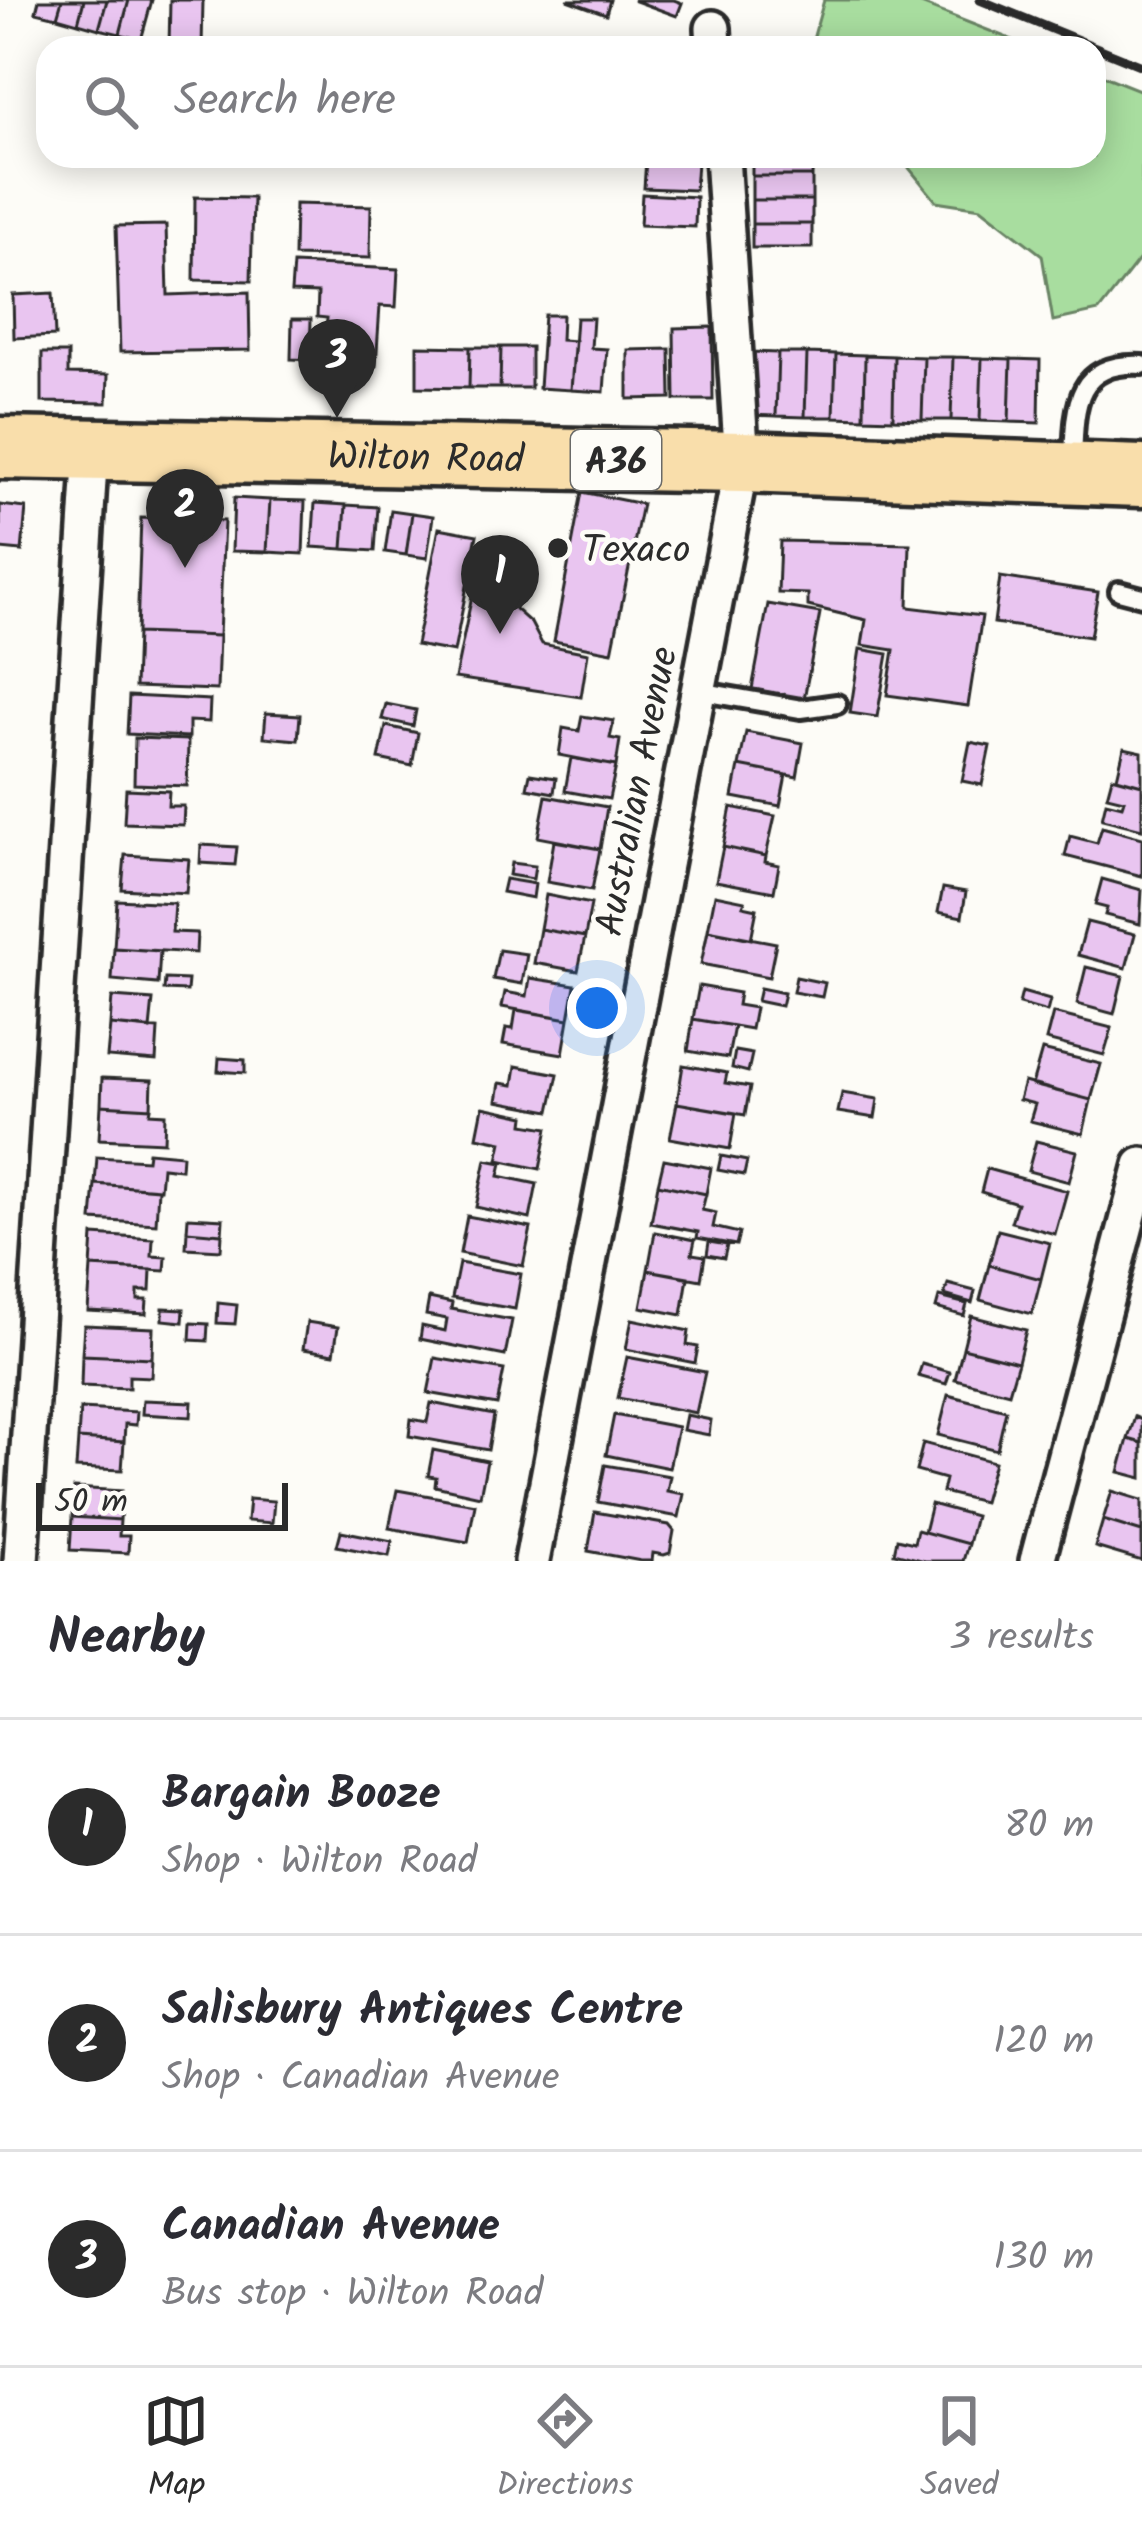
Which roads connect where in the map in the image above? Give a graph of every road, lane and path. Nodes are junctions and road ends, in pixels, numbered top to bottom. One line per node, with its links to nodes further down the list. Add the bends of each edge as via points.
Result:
1 (723, 168): 5 (street, Australian Avenue)
2 (1142, 365): 6 (lane, via 1118,364 1082,390)
3 (0, 448): 4 (highway, Wilton Road / A36)
4 (91, 449): 5 (highway, Wilton Road / A36); 13 (street)
5 (742, 462): 6 (highway, Wilton Road / A36); 10 (street, Australian Avenue)
6 (1072, 474): 7 (highway, Wilton Road / A36)
7 (1142, 476)
8 (1119, 591): 9 (lane)
9 (1142, 597)
10 (698, 691): 11 (lane, via 801,709); 14 (street, Australian Avenue)
11 (837, 704)
12 (1142, 1165): 15 (street)
13 (21, 1561)
14 (532, 1561)
15 (1037, 1561)

